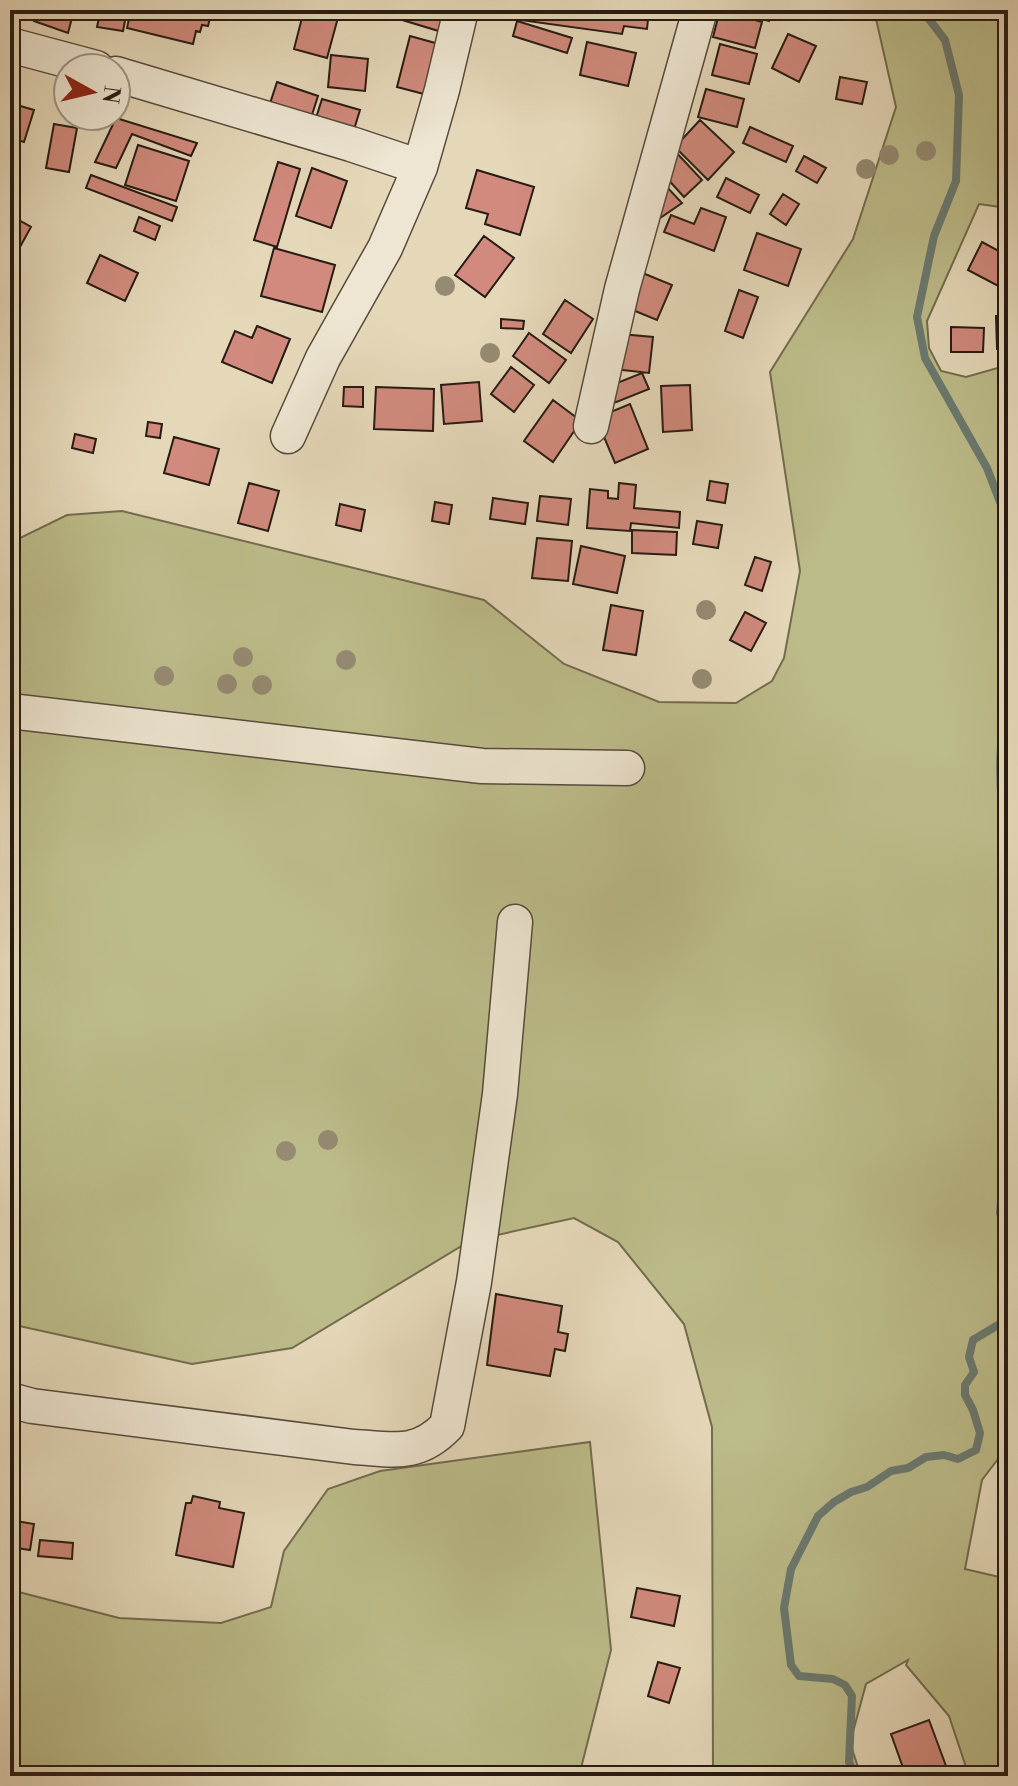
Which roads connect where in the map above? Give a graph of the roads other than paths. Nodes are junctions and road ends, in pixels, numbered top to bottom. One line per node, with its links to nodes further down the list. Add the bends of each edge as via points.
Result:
1 (461, 10): 6 (street)
2 (700, 10): 7 (street, via 622,289)
3 (10, 45): 4 (street)
4 (52, 56)
5 (132, 79): 6 (street)
6 (420, 167): 8 (street, via 385,248 323,358)
7 (591, 426)
8 (288, 436)
9 (10, 711): 10 (street, via 482,766)
10 (627, 768)
11 (515, 922): 12 (street, via 500,1094 474,1282 447,1426 435,1438 403,1450 354,1447)
12 (10, 1400)

